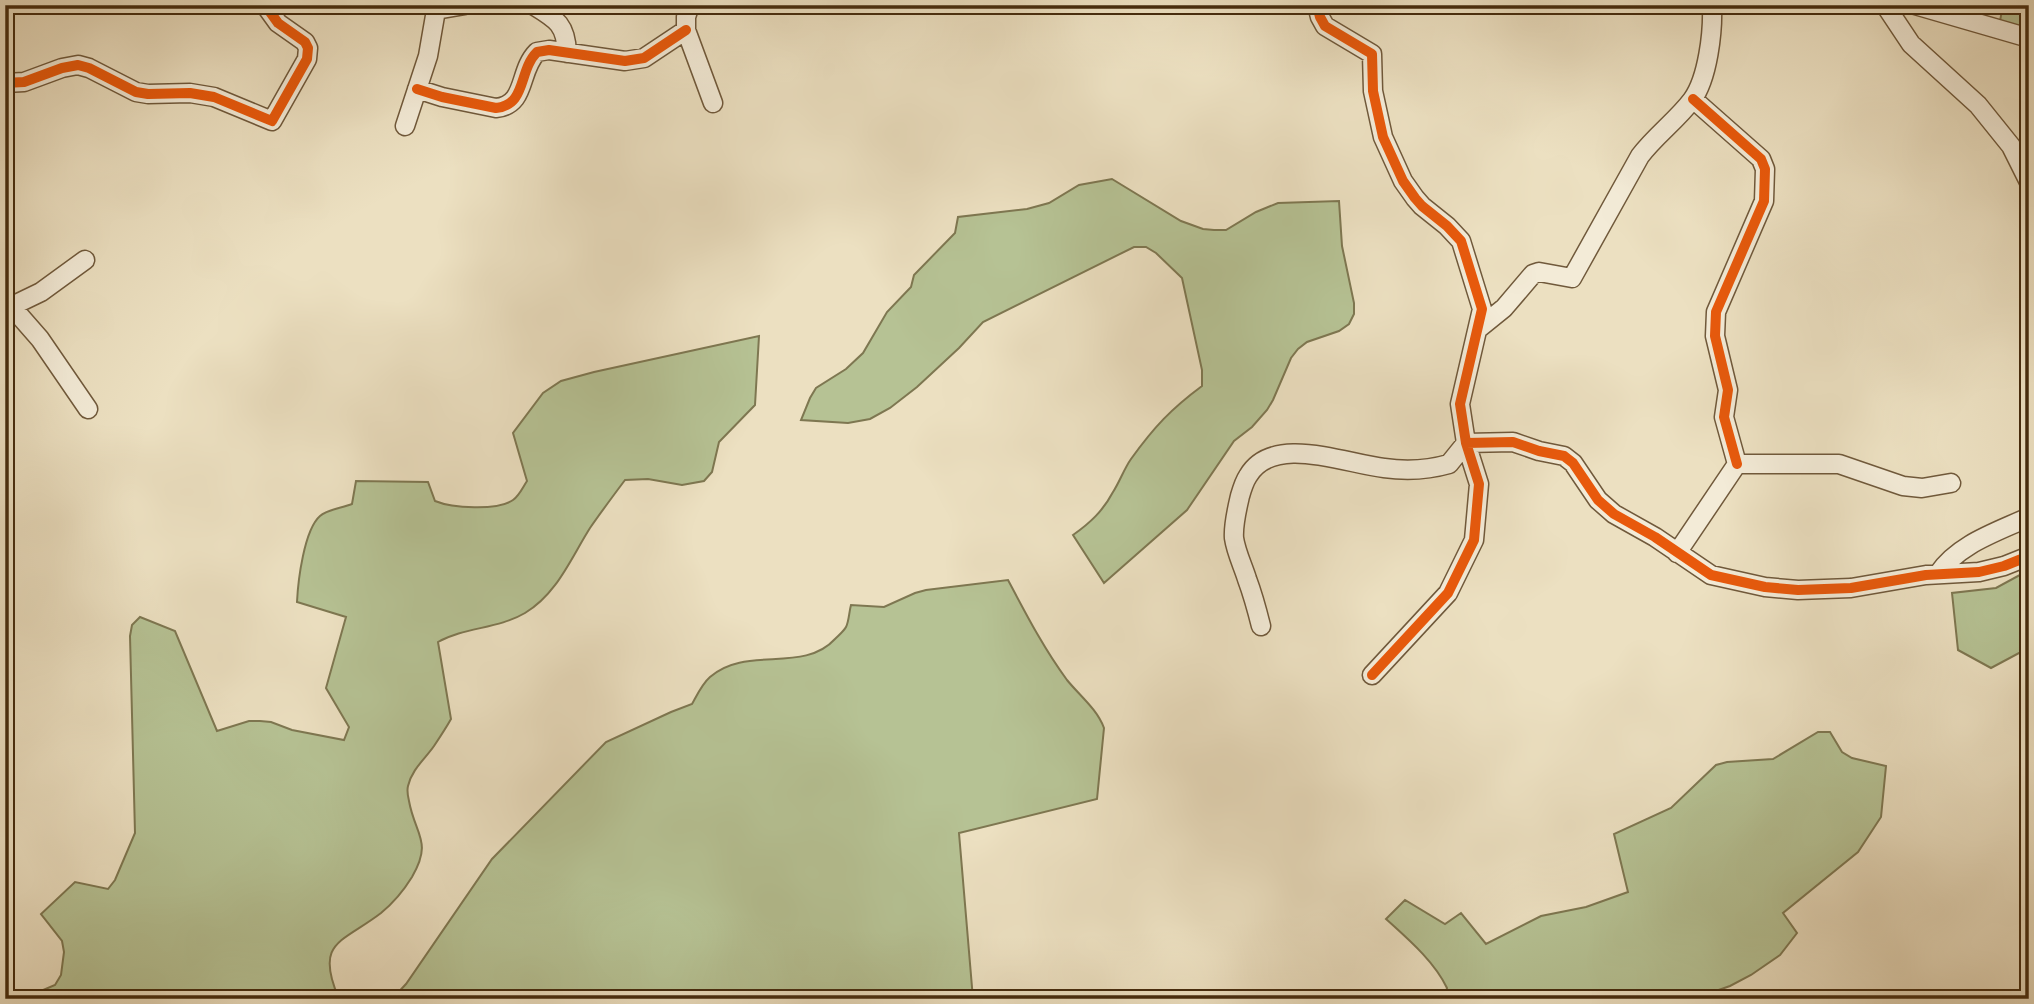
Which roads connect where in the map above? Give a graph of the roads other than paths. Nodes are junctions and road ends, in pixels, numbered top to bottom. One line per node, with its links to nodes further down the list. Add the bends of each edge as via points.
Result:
1 (265, 5): 12 (street, via 278,23 308,48 307,59 272,121 214,97 136,92 78,65 24,82)
2 (465, 5): 13 (street, via 436,10)
3 (533, 5): 11 (street, via 557,19)
4 (690, 5): 9 (street)
5 (1317, 5): 20 (street, via 1325,26 1372,54 1373,91 1383,137 1415,198 1461,241 1482,309)
6 (1712, 5): 14 (street, via 1710,46)
7 (1885, 5): 17 (street, via 1911,44 1978,105 2011,146)
8 (1915, 5): 10 (street)
9 (687, 30): 11 (street, via 638,60); 15 (street)
10 (2029, 38)
11 (568, 53): 13 (street, via 537,52 517,97 508,106 496,108)
12 (5, 83)
13 (417, 89): 16 (street)
14 (1693, 99): 20 (street, via 1640,156 1572,278 1534,274); 23 (street, via 1761,159 1765,169 1764,201 1716,312 1716,342 1728,390 1724,417)
15 (713, 103)
16 (405, 126)
17 (2029, 182)
18 (85, 260): 19 (street, via 41,292)
19 (8, 302): 21 (street, via 40,339)
20 (1478, 329): 22 (street, via 1460,404)
21 (88, 410)
22 (1466, 443): 26 (street, via 1513,442 1564,456 1605,507); 29 (street, via 1448,464 1420,469 1383,468 1303,454 1275,455 1255,467 1243,486 1234,537); 30 (street, via 1479,484 1474,540 1448,593)
23 (1737, 464): 24 (street, via 1839,464 1903,486); 26 (street)
24 (1951, 483)
25 (2029, 517): 28 (street, via 1965,547)
26 (1677, 553): 28 (street, via 1711,575 1798,590 1851,588)
27 (2029, 556): 28 (street, via 1992,569)
28 (1938, 574)
29 (1261, 626)
30 (1372, 675)

